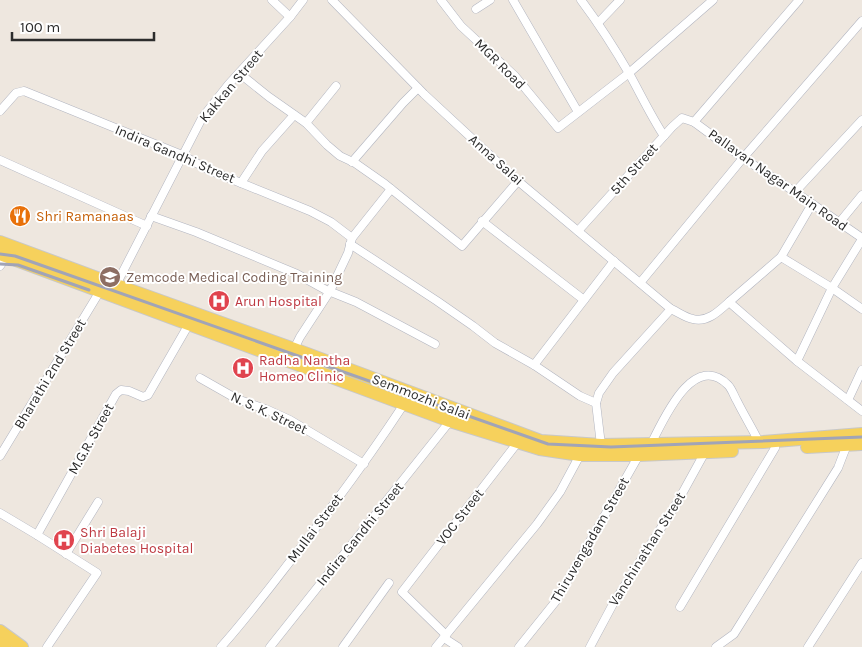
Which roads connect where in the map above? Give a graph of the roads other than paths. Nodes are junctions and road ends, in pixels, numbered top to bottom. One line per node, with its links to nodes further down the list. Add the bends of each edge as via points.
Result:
1 (272, 0): 12 (street)
2 (303, 0): 12 (street, Kakkan Street)
3 (332, 0): 18 (street, Anna Salai)
4 (442, 0): 20 (street, MGR Road, via 461,26 515,76 558,128)
5 (490, 0): 11 (street)
6 (513, 0): 20 (street)
7 (581, 0): 14 (street)
8 (620, 0): 14 (street)
9 (713, 0): 16 (street)
10 (799, 0): 23 (street)
11 (476, 9)
12 (290, 17): 15 (street, Kakkan Street)
13 (862, 21): 27 (street)
14 (598, 22): 16 (street)
15 (240, 73): 21 (street); 26 (street, Kakkan Street, via 202,118)
16 (629, 73): 20 (street); 25 (street)
17 (336, 86): 24 (street)
18 (418, 88): 29 (street); 30 (street, Anna Salai)
19 (0, 111): 26 (street, Indira Gandhi Street, via 16,93 24,91)
20 (578, 112)
21 (294, 115): 24 (street); 31 (street, via 262,151)
22 (862, 120): 33 (street)
23 (694, 122): 25 (street, 5th Street, via 679,119); 27 (street, Pallavan Nagar Main Road)
24 (306, 123): 29 (street, via 326,145)
25 (664, 136): 40 (street, 5th Street)
26 (182, 156): 31 (street, Indira Gandhi Street); 36 (street, Kakkan Street)
27 (743, 158): 33 (street, Pallavan Nagar Main Road); 47 (street)
28 (0, 160): 39 (street)
29 (352, 162): 32 (street)
30 (518, 180): 37 (street); 40 (street, Anna Salai)
31 (241, 183): 42 (street, Indira Gandhi Street, via 331,222)
32 (391, 188): 37 (street, via 462,246); 42 (street)
33 (795, 192): 35 (street, Pallavan Nagar Main Road)
34 (862, 195): 38 (street)
35 (812, 204): 38 (street, Pallavan Nagar Main Road); 44 (street, Anna Salai)
36 (152, 216): 39 (street, Kakkan Street); 51 (street, via 297,274)
37 (482, 221): 52 (street)
38 (839, 223): 41 (street, Pallavan Nagar Main Road)
39 (146, 226): 48 (street, Kakkan Street)
40 (578, 231): 46 (street, Anna Salai)
41 (862, 238): 49 (street)
42 (351, 241): 51 (street); 60 (street, Indira Gandhi Street, via 495,343)
43 (0, 242): 48 (main road, Semmozhi Salai)
44 (781, 257): 49 (street); 53 (street, Anna Salai)
45 (2, 258): 50 (main road, Semmozhi Salai)
46 (614, 261): 47 (street, Anna Salai); 52 (street)
47 (640, 283): 54 (street, Anna Salai)
48 (116, 285): 58 (main road, Semmozhi Salai)
49 (832, 288): 55 (street); 59 (street)
50 (100, 291): 56 (main road, Semmozhi Salai); 78 (street, Bharathi 2nd Street)
51 (330, 291): 57 (street); 58 (street)
52 (584, 300): 60 (street)
53 (729, 302): 54 (street, Anna Salai, via 707,319 694,320); 59 (street)
54 (671, 309): 64 (street, via 612,372)
55 (862, 309)
56 (189, 324): 65 (main road, Semmozhi Salai); 82 (street, M.G.R. Street, via 148,395 142,398 121,390 116,394)
57 (435, 344)
58 (294, 349): 74 (main road, Semmozhi Salai, via 541,441)
59 (798, 361): 63 (street)
60 (534, 365): 64 (street, Indira Gandhi Street)
61 (862, 370): 63 (street)
62 (200, 378): 79 (street, N. S. K. Street, via 237,399 290,420)
63 (848, 400): 66 (street)
64 (596, 403): 74 (street)
65 (404, 404): 67 (main road, Semmozhi Salai); 79 (street, Mullai Street)
66 (862, 411)
67 (450, 421): 69 (main road, Semmozhi Salai); 94 (street, Indira Gandhi Street)
68 (853, 438): 70 (main road, Semmozhi Salai); 72 (main road, Semmozhi Salai); 73 (main road, Semmozhi Salai); 100 (street, via 838,468 734,634)
69 (518, 442): 76 (main road, Semmozhi Salai); 88 (street, VOC Street, via 402,592)
70 (759, 442): 71 (main road, Semmozhi Salai); 71 (street, via 729,386 719,378 709,376 697,377 676,398)
71 (651, 444): 74 (main road, Semmozhi Salai)
72 (862, 444)
73 (775, 448): 75 (main road, Semmozhi Salai); 86 (street)
74 (602, 450): 76 (main road, Semmozhi Salai); 77 (main road, Semmozhi Salai)
75 (705, 452): 77 (main road, Semmozhi Salai); 99 (street, Vanchinathan Street)
76 (580, 455): 88 (street, via 560,492 537,524)
77 (639, 455): 98 (street, Thiruvengadam Street, via 556,601)
78 (0, 456)
79 (364, 464): 93 (street, Mullai Street, via 239,628)
80 (98, 502): 83 (street)
81 (0, 513): 82 (street)
82 (37, 535): 83 (street)
83 (66, 554): 92 (street, via 97,573)
84 (862, 563): 101 (street)
85 (389, 583): 95 (street)
86 (680, 607)
87 (0, 631): 91 (main road)
88 (445, 636): 96 (street); 97 (street)
89 (0, 644): 90 (main road)
90 (5, 647)
91 (22, 647)
92 (47, 647)
93 (220, 647)
94 (270, 647)
95 (342, 647)
96 (436, 647)
97 (458, 647)
98 (519, 647)
99 (590, 647)
100 (716, 647)
101 (808, 647)

